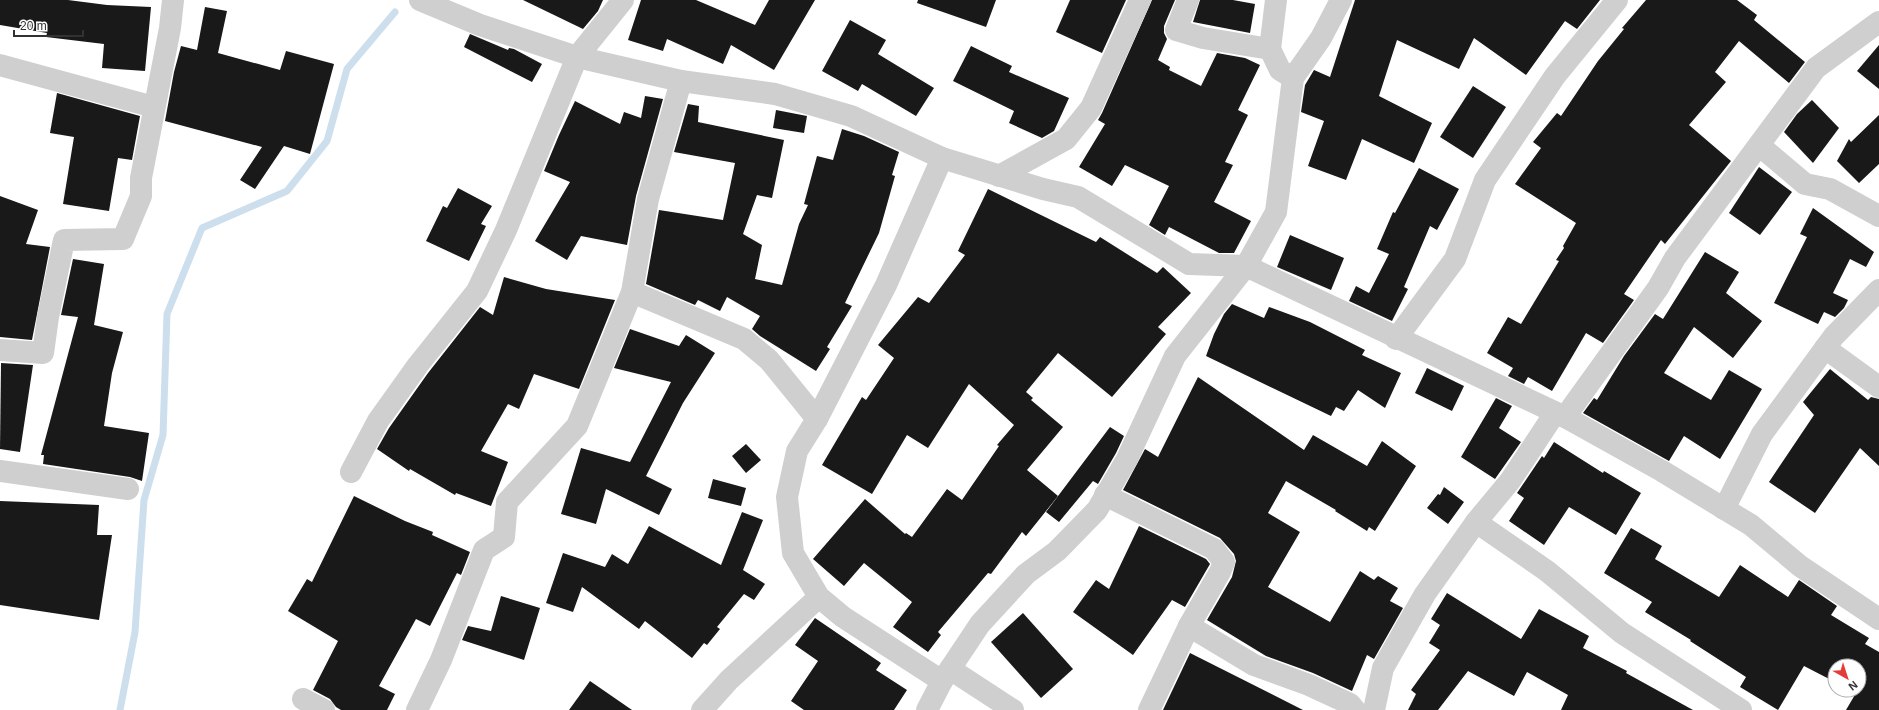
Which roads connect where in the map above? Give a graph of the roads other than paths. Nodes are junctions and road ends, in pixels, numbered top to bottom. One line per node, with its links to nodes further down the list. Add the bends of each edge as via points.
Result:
1 (173, 0): 15 (street)
2 (420, 0): 11 (street, via 480,25)
3 (623, 0): 11 (street)
4 (1140, 0): 18 (street, via 1091,108 1066,139)
5 (1188, 0): 10 (street, via 1176,30 1203,38)
6 (1276, 0): 10 (street)
7 (1341, 0): 13 (street, via 1321,38)
8 (1617, 0): 23 (street, via 1555,76 1485,180 1455,259)
9 (1879, 22): 16 (street, via 1816,68)
10 (1270, 49): 13 (street, via 1280,70)
11 (578, 57): 14 (street); 30 (street, via 506,230 477,291 387,408)
12 (0, 65): 15 (street)
13 (1293, 78): 20 (street, via 1276,212)
14 (680, 81): 17 (street, via 782,96 851,116); 22 (street, via 648,199)
15 (154, 107): 25 (street, via 141,178 141,196 123,239 64,240 43,353)
16 (1758, 145): 19 (street, via 1805,184 1830,189); 27 (street, via 1675,258 1658,288)
17 (942, 158): 18 (street); 28 (street, via 886,285)
18 (999, 176): 20 (street, via 1043,190 1078,197 1188,264)
19 (1879, 216)
20 (1246, 266): 23 (street); 32 (street, via 1175,356 1126,459)
21 (1879, 290): 24 (street)
22 (632, 292): 28 (street, via 744,339 769,360); 41 (street, via 577,426 507,502 504,537 484,550 441,660)
23 (1396, 339): 27 (street)
24 (1825, 348): 26 (street); 33 (street, via 1762,434)
25 (0, 350)
26 (1879, 387)
27 (1560, 415): 33 (street, via 1662,471); 34 (street)
28 (817, 418): 35 (street, via 797,451 787,497 793,554)
29 (0, 471): 31 (street)
30 (351, 472)
31 (128, 489)
32 (1105, 495): 37 (street, via 1214,549 1224,562); 38 (street, via 1097,510 1057,551 1026,574 980,624)
33 (1724, 509): 36 (street, via 1751,525 1800,566)
34 (1476, 522): 47 (street, via 1425,594 1383,668); 48 (street, via 1547,571 1622,633)
35 (819, 597): 38 (street, via 843,617); 42 (street, via 729,680)
36 (1879, 619)
37 (1189, 626): 45 (street); 46 (street, via 1254,665 1309,685 1350,704)
38 (946, 675): 43 (street); 44 (street)
39 (303, 699): 40 (street)
40 (324, 710)
41 (417, 710)
42 (702, 710)
43 (927, 710)
44 (1013, 710)
45 (1149, 710)
46 (1355, 710)
47 (1374, 710)
48 (1741, 710)

